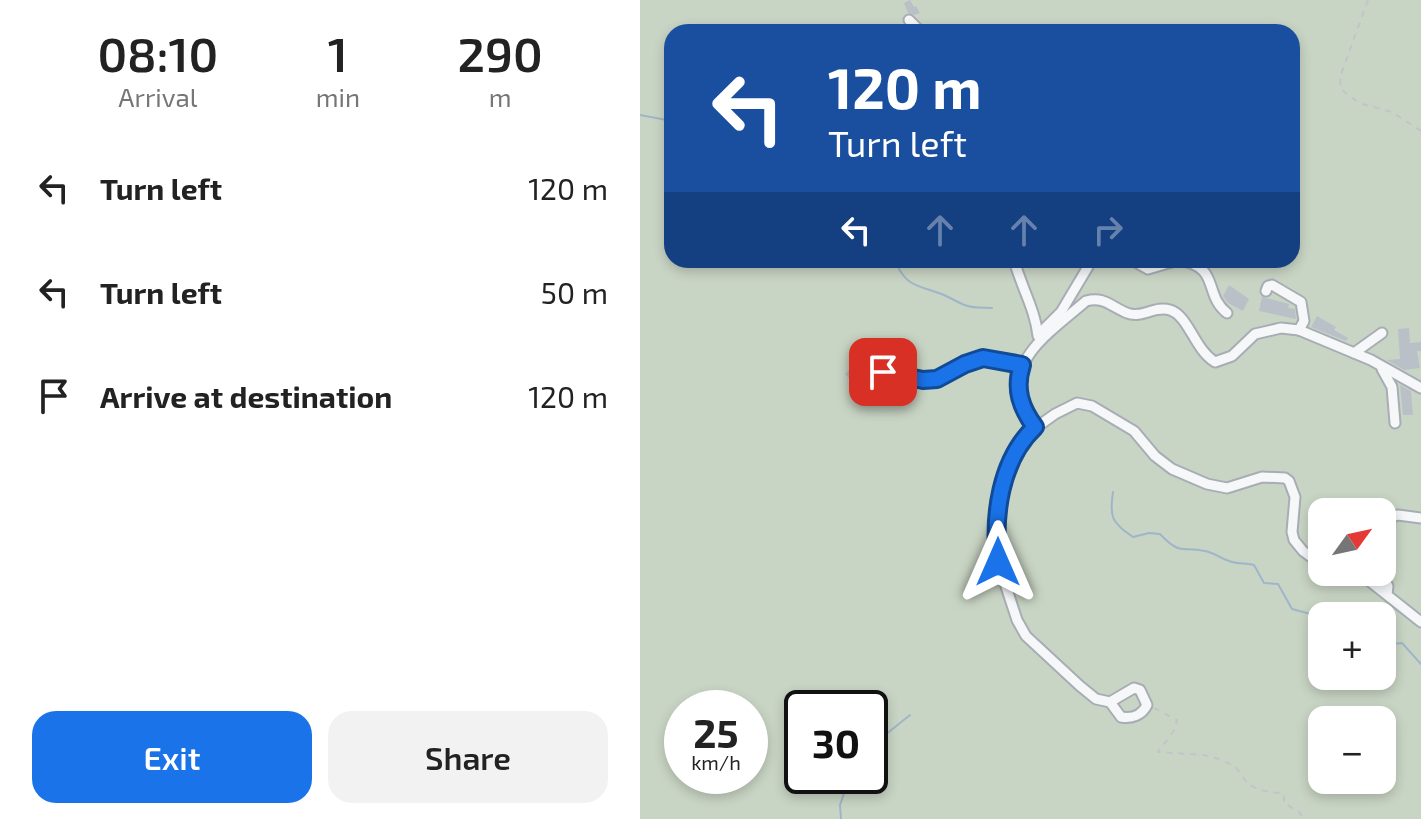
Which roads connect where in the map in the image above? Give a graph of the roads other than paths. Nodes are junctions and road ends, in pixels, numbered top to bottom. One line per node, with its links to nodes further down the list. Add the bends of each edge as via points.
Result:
1 (909, 20): 2 (street)
2 (913, 24)
3 (1016, 268): 10 (street)
4 (1087, 268): 10 (street)
5 (1199, 268): 7 (street, via 1206,273 1217,306)
6 (1266, 291): 8 (street, via 1272,285 1301,302 1304,321)
7 (1227, 313)
8 (1299, 330): 10 (street, via 1255,334 1232,356 1215,362 1199,349 1173,311 1135,315 1094,299); 11 (street)
9 (1382, 333): 11 (street)
10 (1038, 339): 12 (street)
11 (1354, 353): 13 (street)
12 (1022, 365): 14 (street, via 983,358 923,380); 17 (street, via 1020,402)
13 (1381, 367): 15 (street); 16 (street, via 1392,387)
14 (883, 372)
15 (1421, 388)
16 (1395, 423)
17 (1035, 427): 20 (street, via 1068,406 1086,404 1134,431 1163,463 1193,480 1227,488 1262,477 1285,478 1295,497 1294,540); 25 (street, via 1005,472 998,562 1026,636 1096,699)
18 (1396, 516): 19 (street)
19 (1421, 518)
20 (1308, 555)
21 (1376, 586): 23 (street)
22 (1388, 586): 23 (street)
23 (1387, 594): 24 (street)
24 (1421, 622)
25 (1110, 702): 25 (street, via 1134,688 1147,705 1127,718)

